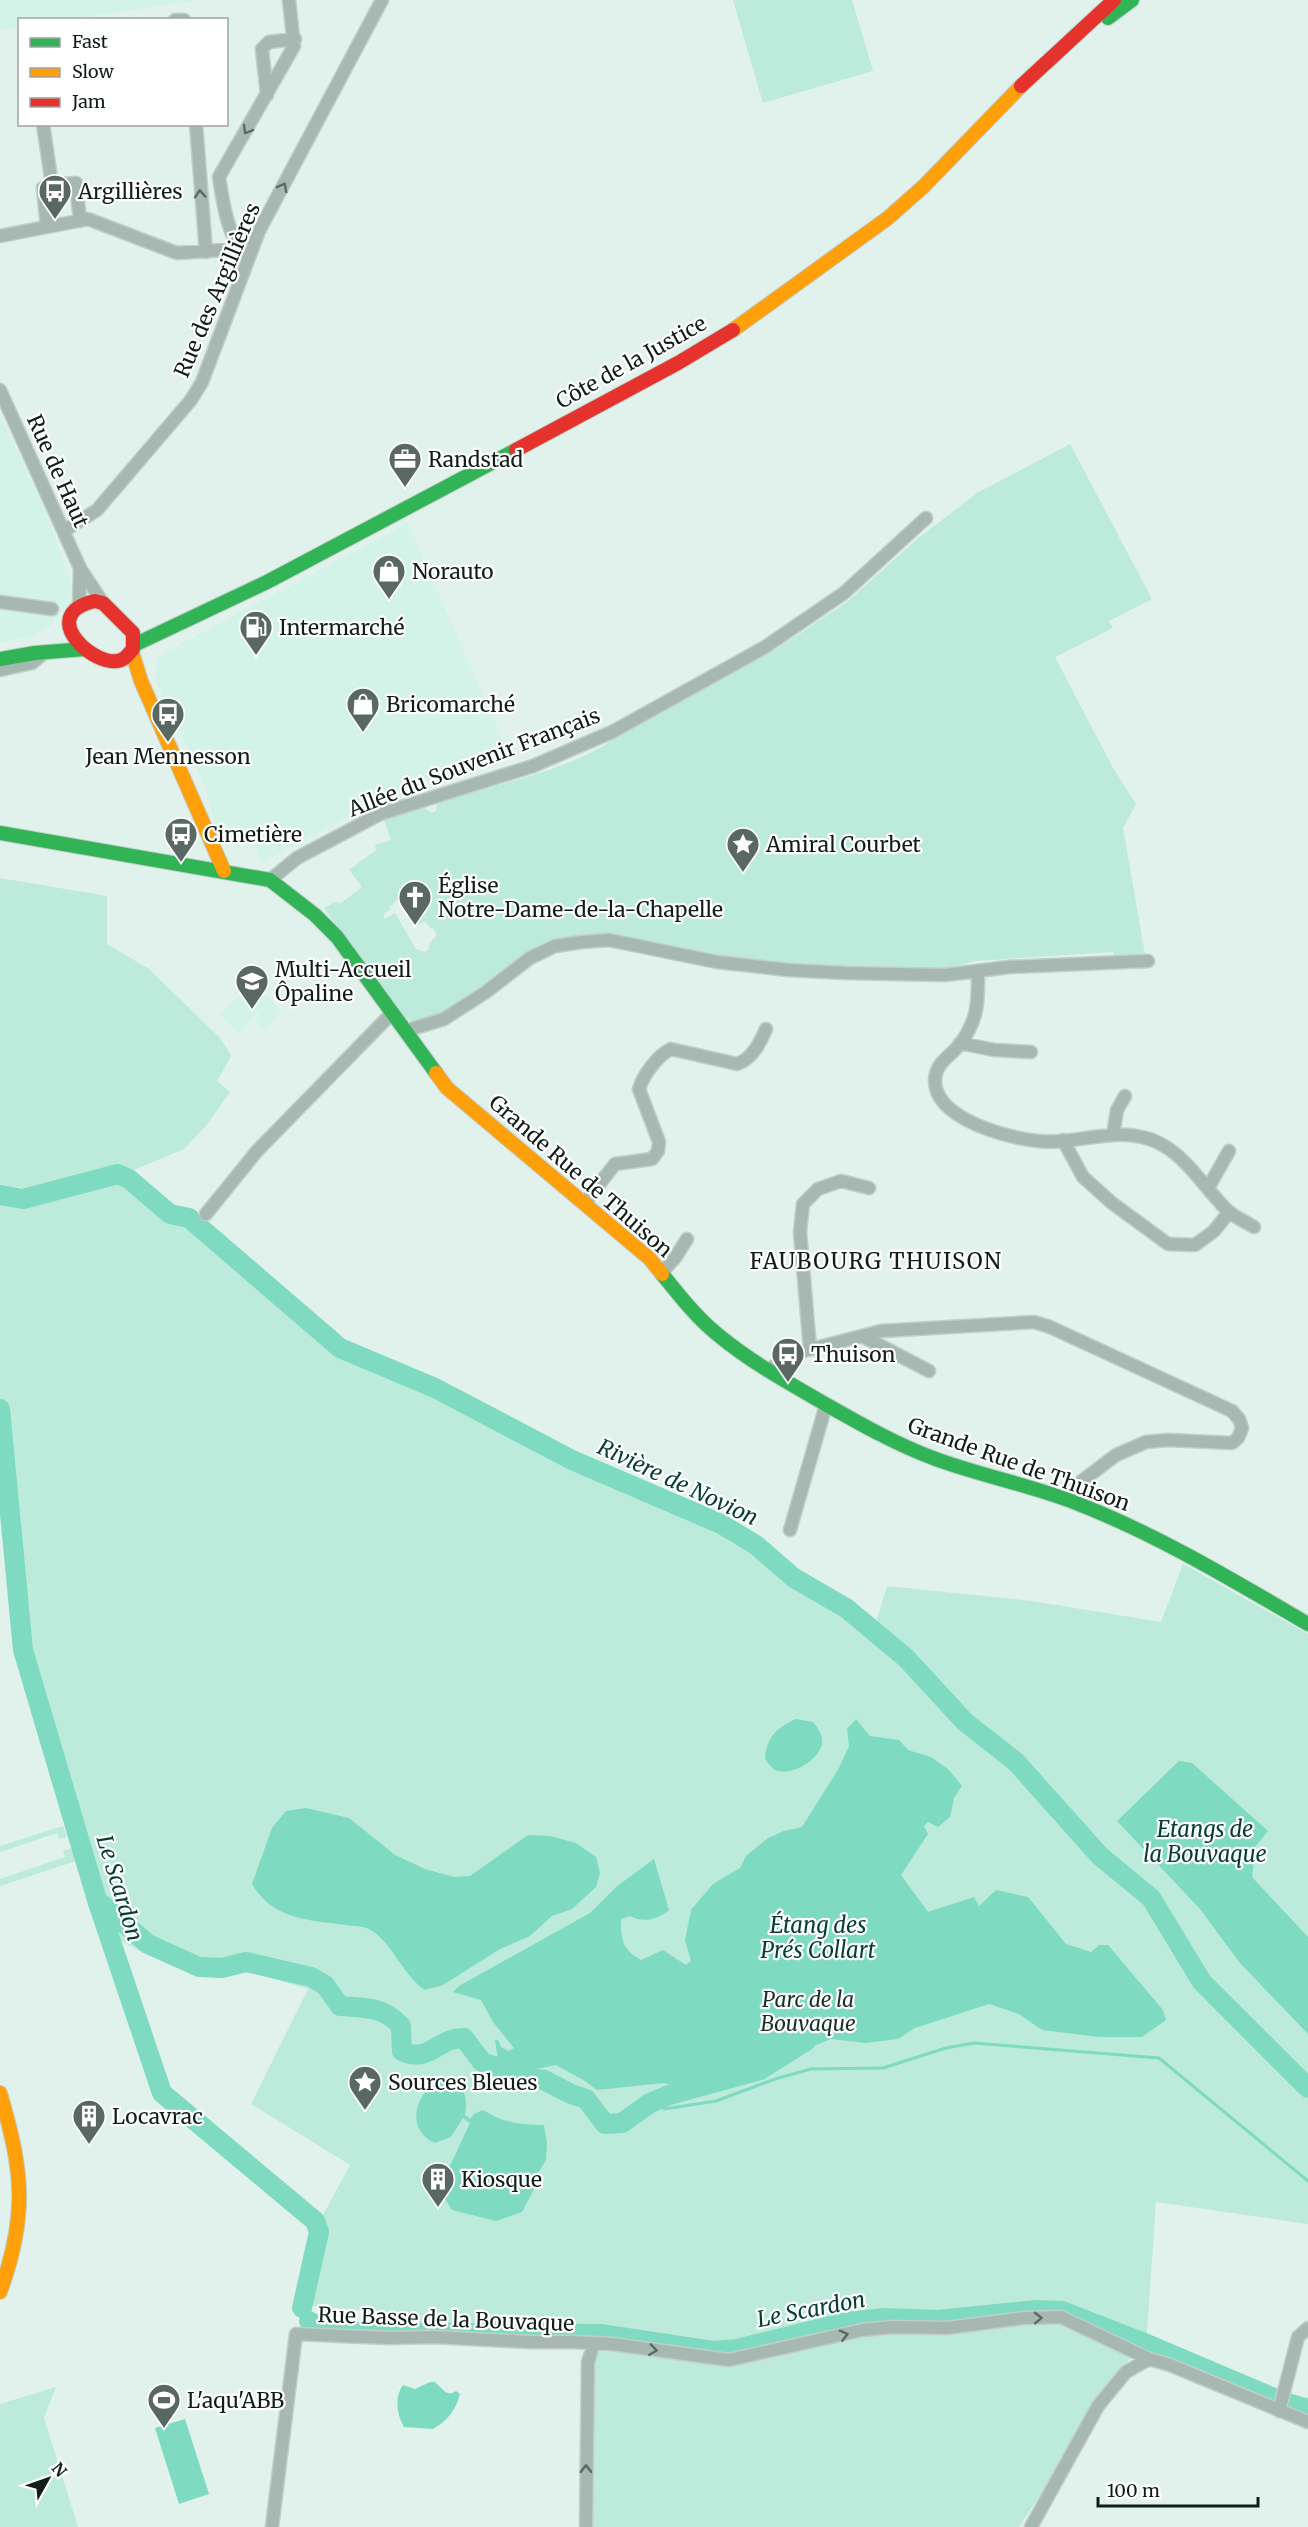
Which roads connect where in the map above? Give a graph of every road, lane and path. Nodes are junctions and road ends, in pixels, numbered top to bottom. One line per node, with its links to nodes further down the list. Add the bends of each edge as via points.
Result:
1 (289, 0): 5 (street)
2 (382, 0): 16 (street, Rue des Argillières, one-way to 2, via 259,231)
3 (1114, 0): 6 (main road, Côte de la Justice)
4 (1132, 0): 6 (main road, Côte de la Justice)
5 (295, 39): 7 (street); 7 (street, via 269,42 262,49)
6 (1059, 50): 27 (main road, Côte de la Justice, via 888,218 730,332 226,604)
7 (267, 96): 14 (street, one-way to 14, via 219,177)
8 (43, 126): 10 (street)
9 (196, 126): 15 (street, one-way to 9)
10 (52, 185): 11 (street, via 76,183); 12 (street, via 43,188)
11 (80, 220): 12 (street); 15 (street, via 88,219 177,253)
12 (47, 227): 13 (street)
13 (0, 236)
14 (238, 249): 15 (street); 16 (street)
15 (206, 252)
16 (248, 259): 19 (street, Rue des Argillières, via 207,369 190,400 97,510)
17 (0, 390): 19 (street, Rue de Haut)
18 (926, 518): 38 (street, Allée du Souvenir Français, via 844,593 765,647 622,726 533,766 380,814 297,858)
19 (64, 531): 20 (street, Rue de Haut)
20 (80, 568): 22 (street, Rue de Haut); 23 (street, Rue de Haut)
21 (0, 602): 24 (street)
22 (103, 603): 23 (main road); 26 (main road)
23 (79, 606): 25 (main road, via 72,614)
24 (52, 609)
25 (69, 628): 29 (main road); 31 (main road)
26 (129, 628): 27 (main road, Côte de la Justice); 30 (main road, via 135,639)
27 (167, 628): 30 (main road, Côte de la Justice)
28 (0, 649): 32 (street)
29 (85, 649): 31 (main road); 33 (main road)
30 (133, 649): 33 (main road); 35 (main road)
31 (40, 652): 32 (main road); 34 (street, via 32,663)
32 (6, 658)
33 (116, 662): 35 (main road)
34 (0, 670)
35 (141, 681): 37 (main road)
36 (0, 833): 37 (main road, Grande Rue de Thuison)
37 (224, 871): 38 (main road, Grande Rue de Thuison)
38 (270, 880): 41 (main road, Grande Rue de Thuison, via 337,937)
39 (1148, 961): 40 (street)
40 (978, 971): 43 (street, via 945,975 788,970 717,962 609,940 582,942 555,946 530,958 444,1019); 44 (street, via 978,1009)
41 (392, 1013): 43 (main road, Grande Rue de Thuison); 54 (street, via 257,1151)
42 (766, 1029): 52 (street, via 760,1044 744,1062 737,1064 671,1049 663,1052 639,1089 659,1142 658,1151 652,1159 615,1164)
43 (405, 1031): 52 (main road, Grande Rue de Thuison, via 447,1088)
44 (960, 1043): 45 (street); 48 (street, via 938,1065 935,1082 942,1102 956,1115 988,1129 1038,1141)
45 (1031, 1052)
46 (1125, 1096): 47 (street, via 1117,1110)
47 (1113, 1135): 48 (street); 51 (street, via 1143,1137 1164,1146)
48 (1063, 1140): 53 (street, via 1083,1177 1168,1244 1195,1245 1214,1231)
49 (1229, 1151): 51 (street)
50 (869, 1188): 59 (street, via 841,1180 818,1189 803,1204 800,1232)
51 (1208, 1188): 53 (street)
52 (584, 1204): 57 (main road, Grande Rue de Thuison)
53 (1229, 1212): 55 (street)
54 (206, 1214)
55 (1254, 1227)
56 (687, 1239): 57 (street)
57 (662, 1272): 60 (main road, Grande Rue de Thuison, via 687,1305 717,1334)
58 (862, 1336): 59 (street); 61 (street); 63 (street, via 881,1331 1034,1322 1232,1412 1239,1419 1242,1428 1232,1443 1146,1442 1116,1455 1078,1484)
59 (810, 1349): 60 (street, via 784,1358)
60 (768, 1371): 62 (main road, Grande Rue de Thuison)
61 (929, 1371)
62 (826, 1405): 63 (main road, Grande Rue de Thuison, via 888,1440 935,1459); 64 (street)
63 (1069, 1500): 65 (main road, Grande Rue de Thuison, via 1199,1560)
64 (790, 1530)
65 (1308, 1624)
66 (0, 2093): 69 (main road, via 19,2160 22,2199 16,2246)
67 (0, 2126): 68 (main road, via 12,2193 10,2230)
68 (0, 2263)
69 (0, 2292)
70 (1308, 2328): 73 (street, via 1298,2337)
71 (594, 2343): 72 (street, Rue Basse de la Bouvaque, one-way to 72, via 729,2360 862,2330 947,2328 1024,2318 1061,2318); 75 (street, Rue Basse de la Bouvaque, via 296,2334); 76 (street, Rue Basse de la Bouvaque, one-way to 71, via 588,2362)
72 (1149, 2359): 73 (street, Rue Basse de la Bouvaque); 77 (street, via 1126,2372 1108,2392)
73 (1281, 2404): 74 (street, Rue Basse de la Bouvaque)
74 (1308, 2422)
75 (272, 2527)
76 (586, 2527)
77 (1031, 2527)

